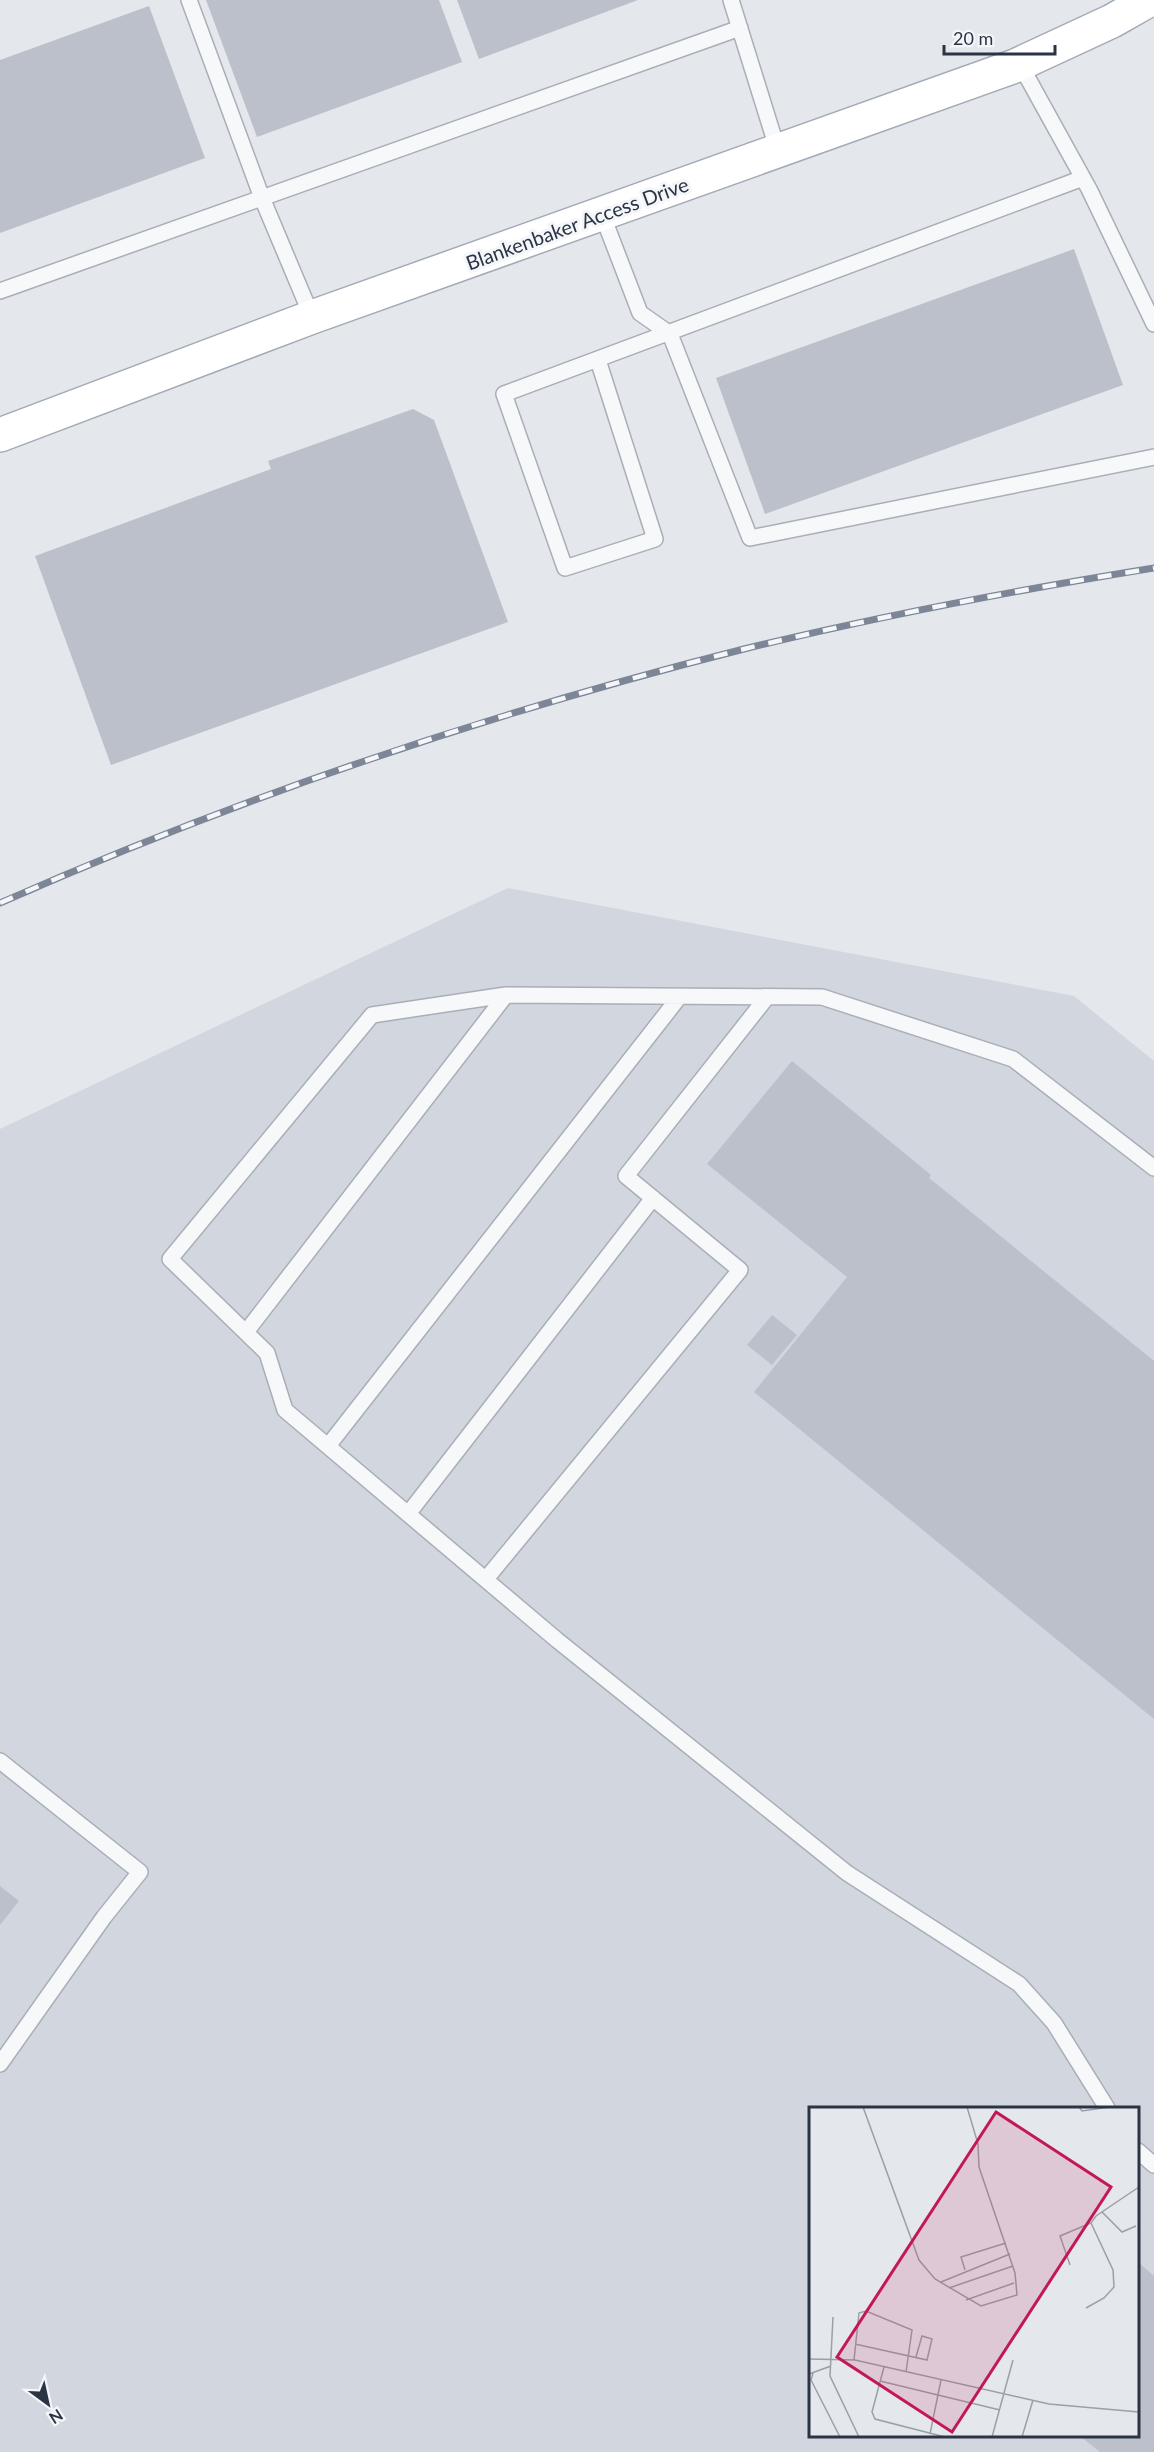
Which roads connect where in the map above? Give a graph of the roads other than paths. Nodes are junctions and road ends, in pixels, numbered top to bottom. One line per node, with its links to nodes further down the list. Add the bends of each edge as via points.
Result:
1 (189, 0): 8 (lane)
2 (731, 0): 4 (lane)
3 (1149, 0): 5 (main road, Blankenbaker Access Drive)
4 (740, 28): 6 (lane); 8 (lane)
5 (1020, 64): 6 (main road, Blankenbaker Access Drive); 7 (lane)
6 (778, 151): 9 (main road, Blankenbaker Access Drive)
7 (1083, 178): 12 (lane); 13 (lane)
8 (262, 198): 10 (lane); 11 (lane)
9 (602, 214): 11 (main road, Blankenbaker Access Drive); 13 (lane, via 640,313)
10 (0, 291)
11 (312, 318): 15 (main road, Blankenbaker Access Drive)
12 (1154, 324)
13 (670, 334): 14 (lane); 16 (lane, via 750,538)
14 (598, 360): 14 (lane, via 504,394 565,568 655,539)
15 (0, 435)
16 (1154, 457)
17 (506, 995): 18 (lane); 22 (lane); 22 (lane, via 372,1015 170,1259)
18 (680, 996): 19 (lane); 23 (lane)
19 (767, 997): 20 (lane, via 822,997 1013,1059); 21 (lane, via 626,1176)
20 (1154, 1168)
21 (653, 1198): 24 (lane); 25 (lane, via 740,1269)
22 (246, 1332): 23 (lane, via 267,1353 285,1410)
23 (328, 1446): 24 (lane)
24 (408, 1514): 25 (lane)
25 (486, 1579): 28 (lane, via 847,1873 1019,1984 1054,2023)
26 (0, 1761): 27 (lane, via 141,1872 104,1917)
27 (0, 2064)
28 (1106, 2107)
29 (1139, 2153): 30 (lane)
30 (1154, 2165)

